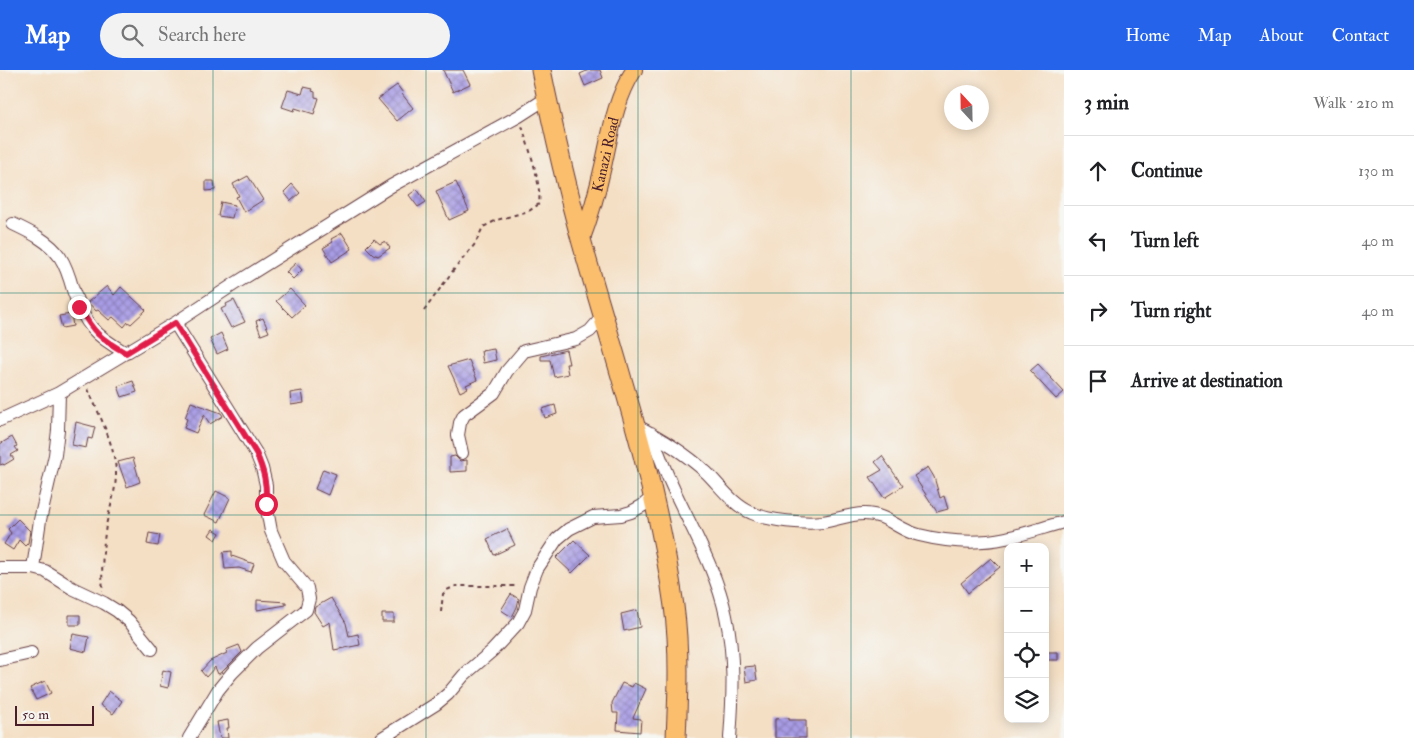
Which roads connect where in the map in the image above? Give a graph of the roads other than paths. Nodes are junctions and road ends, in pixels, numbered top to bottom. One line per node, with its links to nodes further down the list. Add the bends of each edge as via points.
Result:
1 (541, 70): 3 (highway)
2 (634, 70): 5 (main road, Kanazi Road, via 616,107 595,202)
3 (546, 98): 5 (highway); 7 (street, via 391,186)
4 (13, 224): 8 (street, via 46,243 60,258 79,307 92,329 106,342)
5 (581, 241): 6 (highway)
6 (603, 316): 11 (highway); 13 (street, via 590,331 576,339 524,351 494,393 464,415 458,435)
7 (175, 323): 8 (street); 21 (street, via 256,453 266,485 271,531 284,561 307,588 309,599 306,610 257,648 232,673)
8 (126, 353): 9 (street)
9 (58, 392): 10 (street); 17 (street, via 58,430)
10 (0, 420)
11 (635, 425): 12 (street); 14 (highway)
12 (651, 433): 15 (street, via 706,472 736,504 752,514 806,524 863,514 879,515 907,531 959,542 1005,538); 24 (street, via 673,489 714,575 726,615 732,654)
13 (462, 453)
14 (653, 497): 22 (street, via 626,514 593,517 569,529 537,569 522,618 448,694); 23 (highway, via 674,606 679,663)
15 (1064, 522)
16 (0, 568): 17 (street)
17 (33, 568): 18 (street, via 45,571 117,611)
18 (152, 649)
19 (31, 653): 20 (street)
20 (0, 660)
21 (189, 738)
22 (382, 738)
23 (676, 738)
24 (730, 738)

